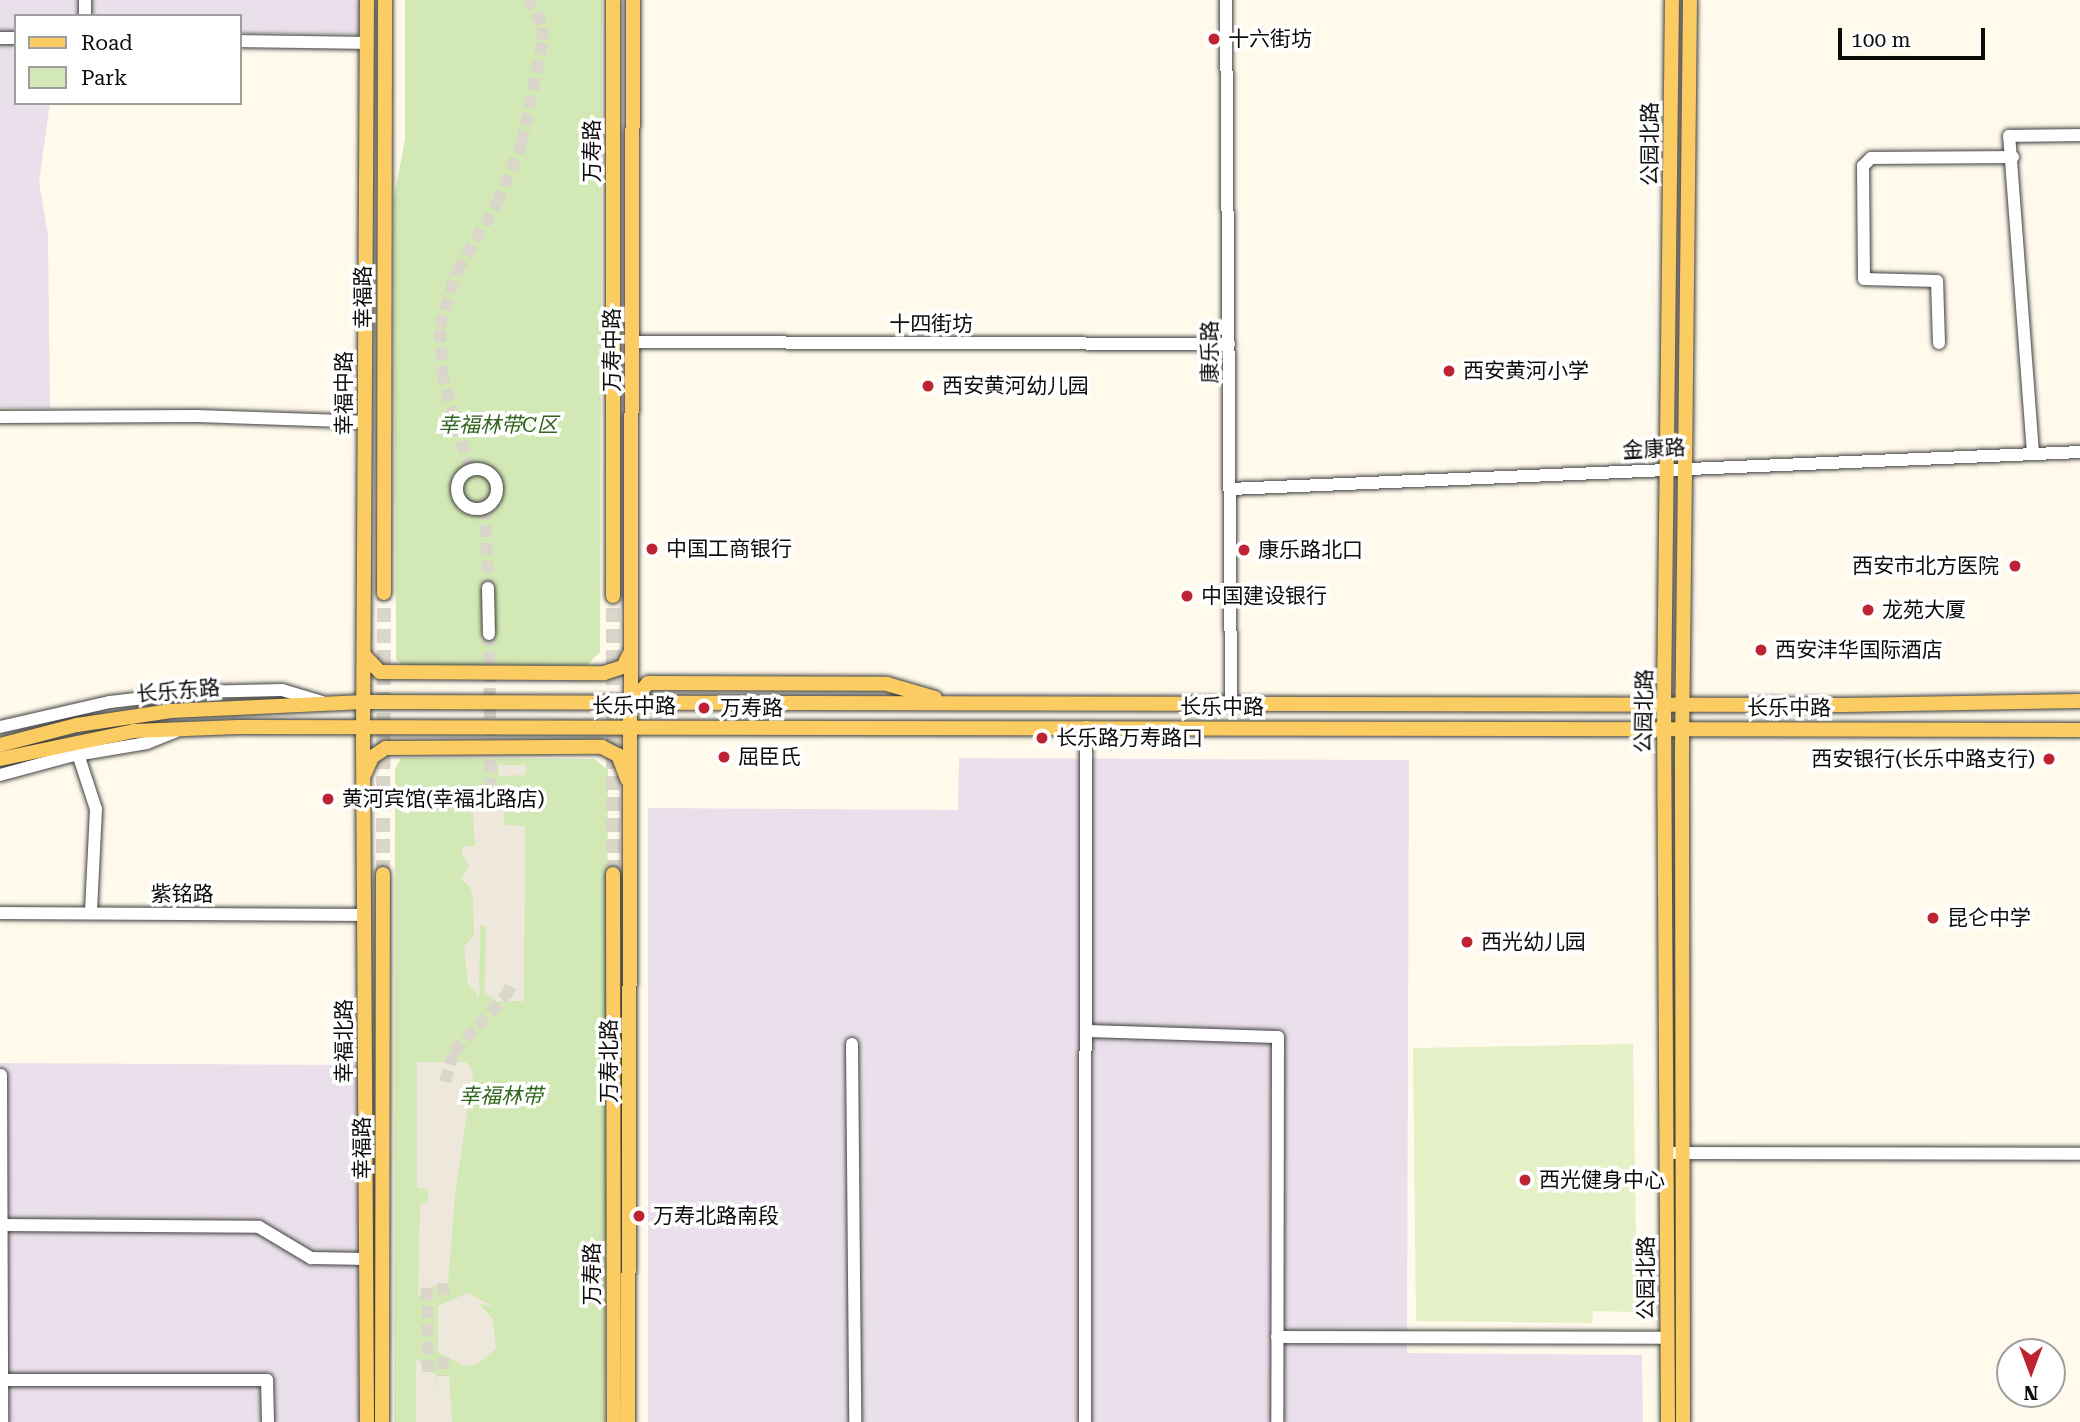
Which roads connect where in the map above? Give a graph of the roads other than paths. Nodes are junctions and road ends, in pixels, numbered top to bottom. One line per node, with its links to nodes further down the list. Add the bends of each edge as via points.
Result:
1 (367, 0): 9 (main road, 幸福中路)
2 (385, 0): 25 (main road, 幸福路)
3 (613, 0): 13 (main road, 万寿路)
4 (633, 0): 10 (main road, 万寿中路)
5 (1226, 0): 16 (street, 康乐路)
6 (1672, 0): 22 (main road, 公园北路)
7 (1690, 0): 21 (main road, 公园北路)
8 (242, 41): 9 (street)
9 (367, 43): 18 (main road, 幸福中路)
10 (633, 92): 13 (main road); 14 (main road, 万寿中路)
11 (2080, 135): 12 (street, via 2010,136)
12 (2012, 157): 15 (street, via 1871,158 1863,166 1864,279 1937,281); 20 (street)
13 (613, 204): 26 (main road, 万寿路)
14 (633, 342): 16 (street, 十四街坊); 28 (main road, 万寿中路)
15 (1939, 343)
16 (1230, 344): 23 (street, 康乐路)
17 (0, 417): 18 (street, via 197,416)
18 (365, 422): 29 (main road, 幸福中路)
19 (2080, 452): 20 (street, 金康路)
20 (2033, 453): 21 (street, 金康路)
21 (1685, 467): 22 (street, 金康路); 37 (main road, 公园北路)
22 (1668, 468): 23 (street, 金康路); 36 (main road, 公园北路)
23 (1230, 489): 35 (street, 康乐路)
24 (488, 588): 27 (street)
25 (384, 593)
26 (613, 596)
27 (489, 634)
28 (632, 647): 29 (main road, via 622,667 604,673 380,672); 30 (main road, 万寿中路)
29 (364, 655): 32 (main road, 幸福中路)
30 (632, 701): 32 (main road, 长乐中路); 34 (main road, 长乐中路); 40 (main road, 万寿北路)
31 (2080, 701): 37 (main road, 长乐中路)
32 (363, 702): 33 (main road, 长乐东路); 39 (main road, 幸福北路)
33 (326, 703): 38 (street, via 282,690 195,692 66,710); 47 (main road, 长乐东路, via 123,717)
34 (1015, 703): 35 (main road, 长乐中路); 42 (main road)
35 (1231, 703): 36 (main road, 长乐中路)
36 (1664, 704): 37 (main road, 长乐中路); 43 (main road, 公园北路)
37 (1683, 705): 44 (main road, 公园北路)
38 (0, 727)
39 (363, 727): 40 (main road, 长乐中路); 46 (main road, 长乐东路); 51 (main road, 幸福北路)
40 (632, 727): 42 (main road, 长乐中路); 52 (main road, 万寿北路)
41 (1086, 727): 42 (main road, 长乐中路); 43 (main road, 长乐中路); 58 (street)
42 (1015, 728)
43 (1664, 729): 44 (main road, 长乐中路); 61 (main road, 公园北路)
44 (1683, 730): 45 (main road, 长乐中路); 62 (main road, 公园北路)
45 (2080, 730)
46 (177, 731): 48 (street, via 147,743); 49 (main road, 长乐东路, via 99,736)
47 (0, 745)
48 (78, 754): 50 (street); 56 (street, via 96,809)
49 (0, 759)
50 (0, 775)
51 (363, 777): 52 (main road, via 372,757 386,748 603,747 618,755); 57 (main road, 幸福北路)
52 (632, 797): 74 (main road, 万寿北路)
53 (383, 874): 72 (main road, 幸福路)
54 (613, 874): 73 (main road, 万寿路)
55 (0, 913): 56 (street, 紫铭路)
56 (91, 913): 57 (street, 紫铭路)
57 (364, 915): 65 (main road, 幸福北路)
58 (1086, 1031): 66 (street, via 1278,1037); 76 (street)
59 (852, 1044): 75 (street)
60 (1, 1075): 64 (street)
61 (1667, 1153): 62 (street); 67 (main road, 公园北路)
62 (1684, 1153): 63 (street); 79 (main road, 公园北路)
63 (2080, 1154)
64 (1, 1226): 65 (street, via 259,1227 311,1258); 68 (street)
65 (367, 1259): 71 (main road, 幸福北路)
66 (1277, 1338): 67 (street); 77 (street)
67 (1668, 1338): 78 (main road, 公园北路)
68 (2, 1380): 69 (street); 70 (street, via 267,1380)
69 (2, 1422)
70 (268, 1422)
71 (367, 1422)
72 (382, 1422)
73 (614, 1422)
74 (628, 1422)
75 (855, 1422)
76 (1086, 1422)
77 (1277, 1422)
78 (1668, 1422)
79 (1683, 1422)

